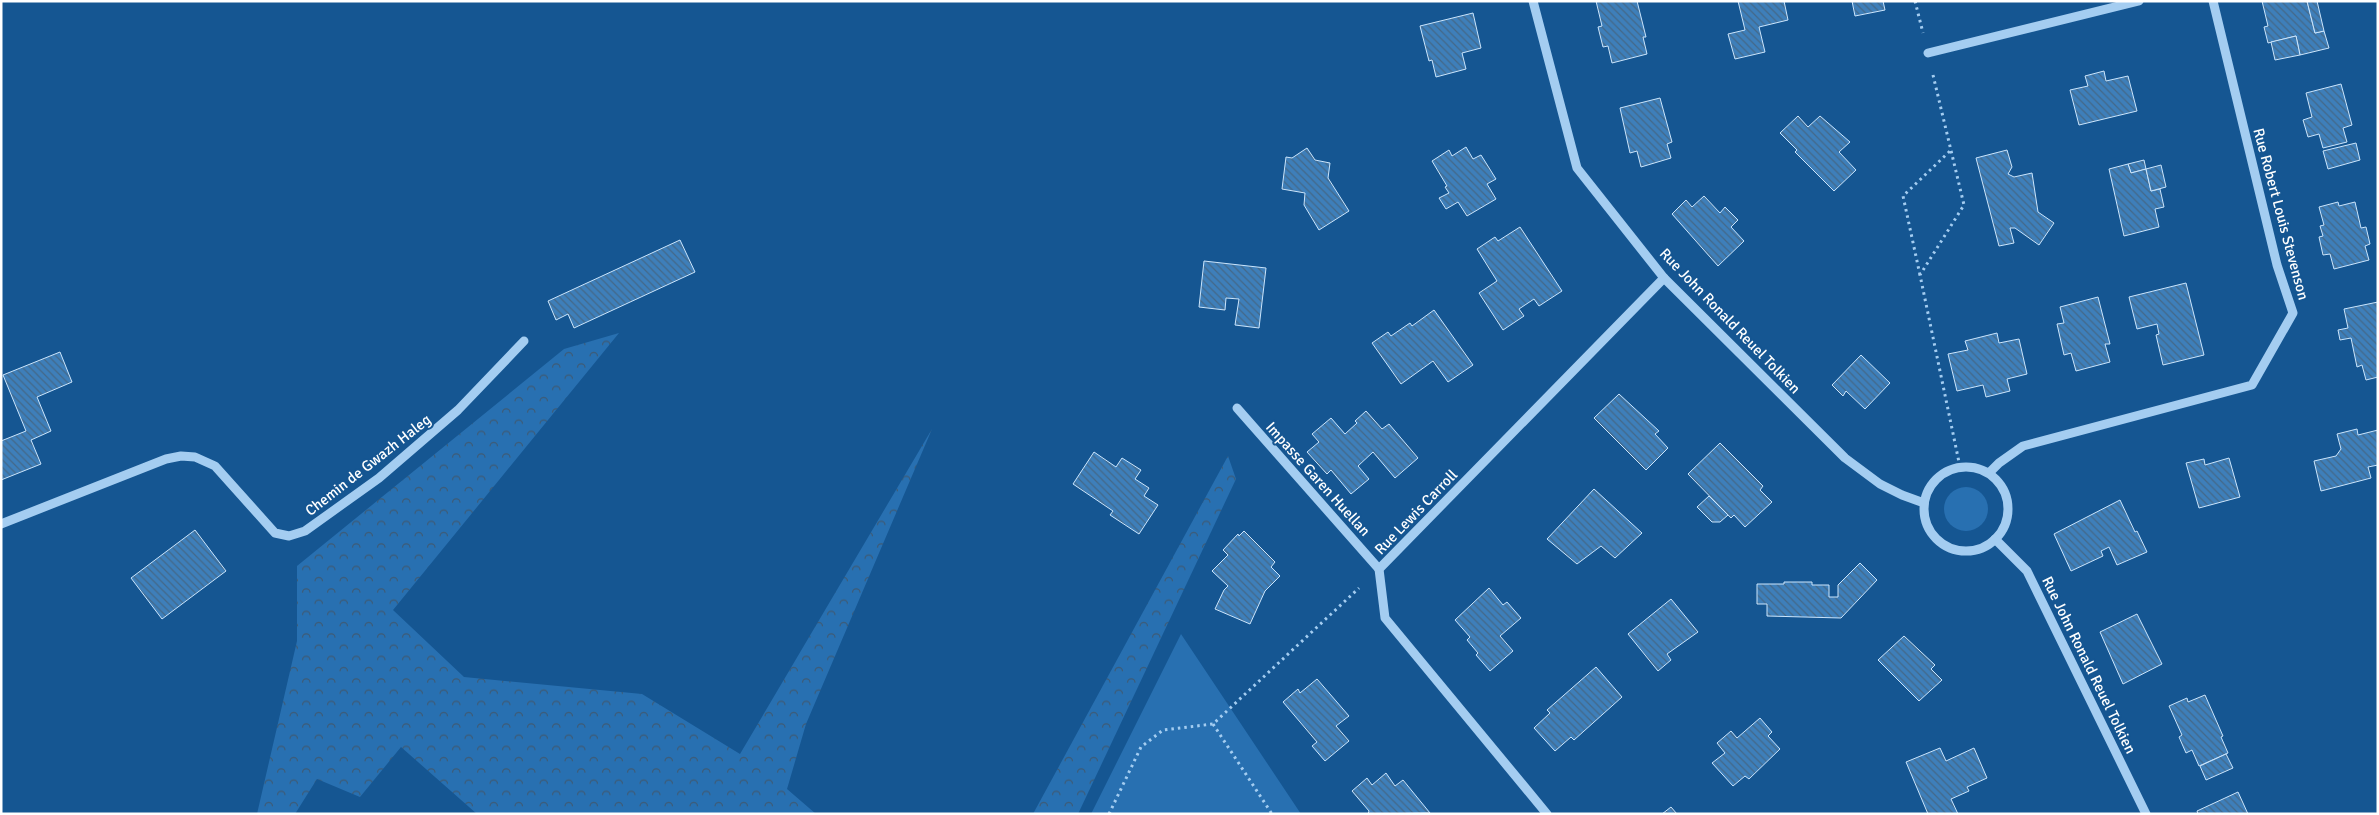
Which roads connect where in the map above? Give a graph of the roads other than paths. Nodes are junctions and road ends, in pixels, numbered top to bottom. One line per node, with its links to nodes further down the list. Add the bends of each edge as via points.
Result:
1 (1533, 1): 5 (street, Rue John Ronald Reuel Tolkien, via 1578,168)
2 (2139, 1): 4 (street)
3 (2213, 1): 8 (street, Rue Robert Louis Stevenson, via 2277,265 2293,313 2252,386 2023,446)
4 (1928, 53)
5 (1664, 278): 9 (street, Rue John Ronald Reuel Tolkien, via 1845,458 1880,484); 12 (street, Rue Lewis Carroll)
6 (524, 341): 10 (street, Chemin de Gwazh Haleg, via 458,410 379,478 305,531 289,536 276,533 215,466 195,457 181,456)
7 (1237, 408): 12 (street, Impasse Garen Huellan)
8 (1989, 474): 9 (street, via 1970,466 1949,470 1932,483); 11 (street, via 2000,483 2008,512 2004,527)
9 (1924, 503): 11 (street, via 1928,528 1947,546 1972,550)
10 (1, 524)
11 (1995, 539): 14 (street, Rue John Ronald Reuel Tolkien, via 2017,559 2030,577)
12 (1380, 569): 13 (street, Rue Lewis Carroll, via 1386,618)
13 (1547, 814)
14 (2146, 814)

